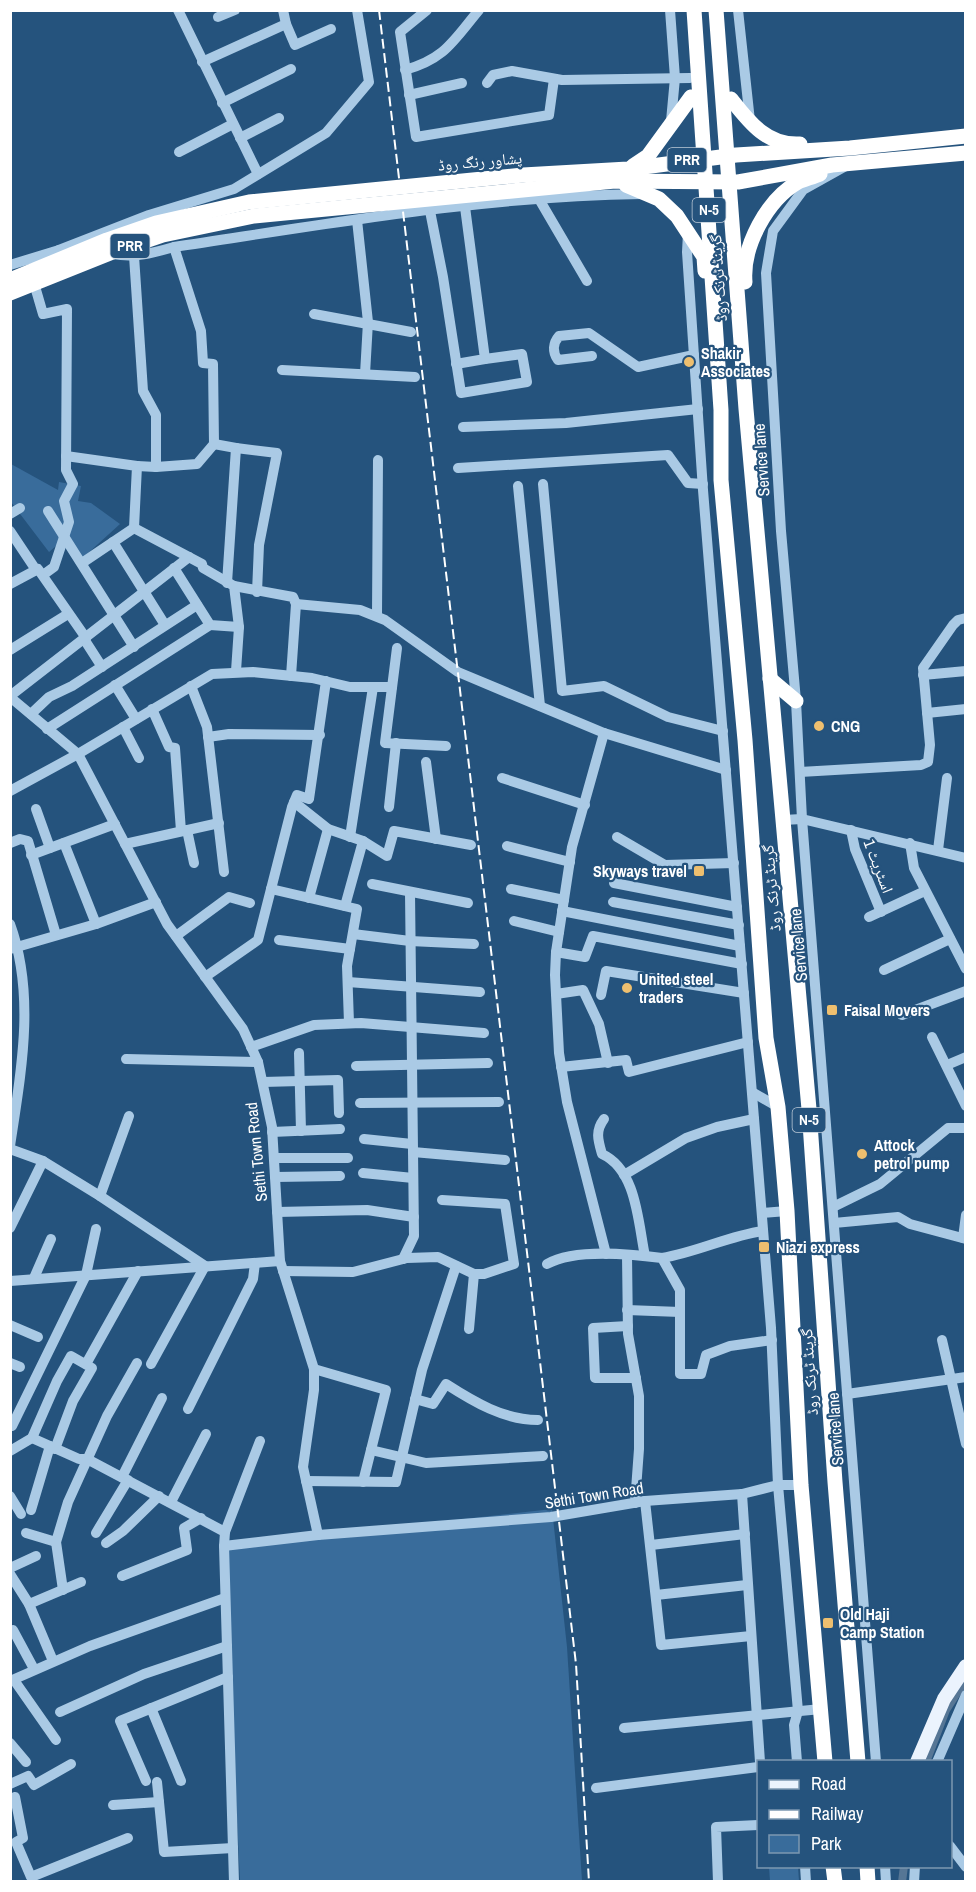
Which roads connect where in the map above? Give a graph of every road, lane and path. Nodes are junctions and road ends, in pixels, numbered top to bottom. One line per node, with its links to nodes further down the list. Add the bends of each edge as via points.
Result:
1 (178, 10): 16 (street)
2 (235, 10): 13 (street)
3 (283, 10): 14 (street)
4 (357, 10): 39 (street, via 369,82 326,133)
5 (428, 10): 18 (street, via 400,32)
6 (479, 10): 18 (street, via 442,55)
7 (670, 10): 19 (street)
8 (684, 10): 19 (highway)
9 (694, 10): 84 (highway, گرینڈ ٹرنک روڈ / N-5, via 721,410)
10 (716, 10): 83 (highway, گرینڈ ٹرنک روڈ / N-5)
11 (723, 10): 25 (highway)
12 (738, 10): 29 (street)
13 (219, 17)
14 (286, 24): 15 (street, via 295,45); 16 (street)
15 (331, 29)
16 (202, 62): 26 (street)
17 (291, 69): 26 (street)
18 (405, 70): 23 (street)
19 (682, 78): 20 (street); 24 (highway); 30 (street)
20 (555, 79): 22 (street, via 512,71 493,75); 23 (street, via 549,115 416,137)
21 (462, 83): 23 (street)
22 (487, 83)
23 (408, 94)
24 (691, 97): 30 (highway); 37 (highway)
25 (731, 99): 29 (highway); 35 (highway)
26 (222, 103): 28 (street)
27 (279, 118): 32 (street)
28 (232, 124): 32 (street); 33 (street)
29 (751, 124): 36 (highway, via 779,141)
30 (669, 129): 38 (highway, via 648,156)
31 (966, 136): 36 (highway, پشاور رنگ روڈ / PRR)
32 (240, 138): 39 (street)
33 (179, 152)
34 (966, 153): 36 (highway, پشاور رنگ روڈ / PRR)
35 (736, 155): 36 (highway, پشاور رنگ روڈ / PRR); 37 (highway, پشاور رنگ روڈ / PRR); 43 (highway)
36 (851, 156): 43 (highway, PRR); 58 (highway, via 798,182 777,201 750,243); 128 (street, Service lane, via 803,190 773,231 766,273 781,531)
37 (697, 159): 38 (highway, پشاور رنگ روڈ / PRR); 42 (highway)
38 (628, 169): 41 (highway, پشاور رنگ روڈ / PRR)
39 (258, 174): 52 (street, via 234,189 149,215)
40 (615, 181): 41 (highway, پشاور رنگ روڈ / PRR); 42 (highway, پشاور رنگ روڈ / PRR); 44 (highway)
41 (524, 182): 47 (highway, پشاور رنگ روڈ / PRR)
42 (698, 182): 43 (highway, پشاور رنگ روڈ / PRR); 55 (highway)
43 (738, 182): 58 (highway)
44 (649, 194): 45 (street); 50 (highway, via 677,216)
45 (538, 199): 46 (street); 61 (street)
46 (465, 207): 48 (street); 69 (street)
47 (252, 209): 52 (highway, پشاور رنگ روڈ / PRR, via 156,223); 53 (highway, پشاور رنگ روڈ / PRR)
48 (430, 211): 49 (street); 70 (street)
49 (357, 220): 51 (street); 65 (street)
50 (688, 233): 55 (highway); 67 (street)
51 (174, 247): 54 (street); 76 (street, via 201,331 203,363 213,364)
52 (63, 253): 56 (street); 57 (highway, پشاور رنگ روڈ / PRR)
53 (110, 253): 54 (street); 62 (highway, پشاور رنگ روڈ / PRR)
54 (134, 256): 81 (street, via 143,391 156,415)
55 (704, 257): 84 (highway)
56 (10, 265)
57 (46, 265): 59 (highway); 60 (highway, پشاور رنگ روڈ / PRR)
58 (744, 271): 83 (highway, via 755,420)
59 (10, 273)
60 (10, 280)
61 (587, 281)
62 (34, 283): 63 (highway, پشاور رنگ روڈ / PRR); 78 (street, via 43,314 67,309)
63 (10, 293)
64 (314, 314): 65 (street)
65 (368, 322): 66 (street); 72 (street)
66 (411, 332)
67 (694, 355): 68 (street, via 638,367 589,333 559,336 555,341 554,355 558,360); 74 (street)
68 (592, 356)
69 (485, 359): 70 (street); 70 (street, via 522,354 527,382 461,393)
70 (456, 364)
71 (282, 370): 72 (street)
72 (365, 374): 73 (street)
73 (415, 377)
74 (698, 409): 75 (street, via 566,423); 86 (street)
75 (463, 427)
76 (214, 444): 77 (street); 81 (street, via 197,464)
77 (236, 448): 98 (street); 100 (street, via 277,453 259,544)
78 (66, 456): 80 (street); 91 (street, via 66,471 73,484 64,501 69,522)
79 (378, 460): 105 (street)
80 (137, 466): 81 (street); 89 (street)
81 (156, 466)
82 (458, 468): 86 (street, via 668,455 688,483)
83 (753, 478): 121 (highway, گرینڈ ٹرنک روڈ / N-5)
84 (721, 480): 115 (highway, گرینڈ ٹرنک روڈ / N-5)
85 (543, 484): 137 (street, via 562,691 604,686 668,717)
86 (702, 484): 117 (street)
87 (518, 486): 129 (street)
88 (48, 511): 91 (street)
89 (134, 528): 92 (street); 93 (street)
90 (10, 531): 96 (street)
91 (64, 536): 94 (street); 96 (street, via 54,567)
92 (113, 542): 94 (street); 99 (street)
93 (189, 557): 95 (street); 98 (street)
94 (82, 563): 104 (street)
95 (174, 568): 99 (street); 102 (street)
96 (39, 573): 97 (street); 103 (street)
97 (10, 585)
98 (230, 585): 100 (street); 109 (street)
99 (143, 591): 104 (street); 107 (street)
100 (257, 592): 101 (street, via 293,597)
101 (297, 604): 105 (street, via 360,610); 120 (street)
102 (197, 605): 107 (street); 108 (street)
103 (68, 614): 110 (street); 113 (street)
104 (114, 615): 110 (street); 111 (street)
105 (377, 616): 129 (street, via 458,672)
106 (966, 618): 119 (street, via 953,625 924,664)
107 (165, 625): 111 (street)
108 (210, 625): 109 (street); 123 (street)
109 (239, 627): 116 (street)
110 (85, 638): 114 (street); 127 (street)
111 (134, 647): 114 (street)
112 (397, 648): 126 (street)
113 (10, 650)
114 (102, 667): 133 (street, via 49,697)
115 (738, 670): 117 (street); 179 (highway, گرینڈ ٹرنک روڈ / N-5)
116 (236, 671): 120 (street); 124 (street, via 212,674)
117 (719, 671): 137 (street)
118 (966, 671): 119 (street)
119 (923, 675): 132 (street)
120 (291, 676): 122 (street)
121 (770, 680): 128 (highway); 156 (highway, گرینڈ ٹرنک روڈ / N-5)
122 (326, 681): 125 (street); 139 (street)
123 (115, 686): 134 (street); 136 (street)
124 (191, 686): 130 (street); 140 (street)
125 (373, 687): 126 (street); 162 (street)
126 (392, 687): 141 (street, via 385,743)
127 (10, 697): 133 (street, Sethi Town Road)
128 (796, 701): 147 (street, Service lane)
129 (540, 706): 138 (street)
130 (152, 709): 134 (street); 161 (street, via 169,747 175,748)
131 (966, 709): 132 (street)
132 (927, 713): 147 (street, via 930,755 925,764)
133 (30, 714): 136 (street, Sethi Town Road)
134 (136, 719): 135 (street)
135 (123, 727): 143 (street); 144 (street)
136 (47, 729): 143 (street, Sethi Town Road)
137 (723, 731): 146 (street)
138 (604, 733): 146 (street); 152 (street)
139 (320, 735): 140 (street); 151 (street, via 309,799 297,795)
140 (208, 737): 157 (street)
141 (396, 743): 142 (street); 153 (street)
142 (446, 746)
143 (78, 754): 150 (street); 158 (street, Sethi Town Road)
144 (139, 758)
145 (426, 762): 164 (street)
146 (726, 770): 178 (street)
147 (800, 772): 155 (street, Service lane)
148 (502, 778): 152 (street)
149 (947, 778): 173 (street)
150 (10, 790)
151 (294, 802): 159 (street); 183 (street)
152 (585, 805): 176 (street)
153 (389, 807)
154 (36, 809): 172 (street)
155 (802, 819): 156 (street); 160 (street); 252 (street, Service lane)
156 (783, 820): 250 (highway, گرینڈ ٹرنک روڈ / N-5)
157 (219, 823): 161 (street); 180 (street)
158 (115, 824): 167 (street); 169 (street, Sethi Town Road)
159 (328, 829): 162 (street); 187 (street)
160 (851, 830): 168 (street); 195 (street, اسٹریٹ 1)
161 (184, 831): 169 (street); 177 (street)
162 (350, 837): 165 (street)
163 (616, 837): 178 (street, via 665,865)
164 (436, 839): 165 (street, via 394,831 387,856); 170 (street)
165 (363, 841): 193 (street)
166 (10, 843): 174 (street, via 25,838)
167 (64, 843): 172 (street); 199 (street)
168 (910, 843): 173 (street); 185 (street, via 914,868)
169 (125, 844): 188 (street, Sethi Town Road)
170 (471, 845)
171 (507, 846): 176 (street)
172 (50, 848): 174 (street)
173 (938, 850): 175 (street)
174 (31, 855): 203 (street)
175 (966, 858)
176 (570, 862): 192 (street)
177 (194, 863)
178 (734, 867): 179 (street); 194 (street)
179 (754, 870): 229 (highway, گرینڈ ٹرنک روڈ / N-5)
180 (224, 872)
181 (614, 883): 194 (street)
182 (372, 884): 186 (street)
183 (271, 889): 187 (street); 216 (street, via 258,940)
184 (511, 889): 192 (street)
185 (925, 891): 195 (street); 206 (street)
186 (410, 893): 191 (street); 207 (street)
187 (309, 898): 193 (street)
188 (156, 902): 199 (street); 204 (street, Sethi Town Road)
189 (613, 902): 200 (street)
190 (250, 903): 204 (street, via 229,897)
191 (468, 903)
192 (563, 905): 201 (street); 209 (street)
193 (345, 906): 202 (street, via 357,909)
194 (737, 907): 200 (street)
195 (881, 912): 196 (street)
196 (869, 917)
197 (514, 921): 201 (street)
198 (10, 924): 210 (street)
199 (96, 924): 203 (street)
200 (739, 925): 209 (street)
201 (559, 932): 212 (street)
202 (353, 934): 207 (street); 211 (street)
203 (56, 935): 210 (street)
204 (176, 936): 216 (street, Sethi Town Road)
205 (279, 939): 211 (street)
206 (950, 939): 214 (street); 215 (street)
207 (410, 941): 208 (street); 218 (street)
208 (474, 944)
209 (740, 946): 213 (street)
210 (15, 948): 261 (street, via 26,1042)
211 (350, 949): 217 (street)
212 (555, 952): 213 (street, via 585,957 593,936); 222 (street)
213 (741, 964): 221 (street)
214 (966, 969)
215 (885, 970)
216 (205, 977): 231 (street, Sethi Town Road, via 243,1029)
217 (348, 982): 218 (street); 225 (street)
218 (411, 988): 219 (street); 226 (street)
219 (480, 992)
220 (966, 992): 224 (street)
221 (744, 993): 223 (street, via 606,971); 230 (street)
222 (556, 994): 237 (street, via 583,990 599,1024); 241 (street)
223 (601, 994)
224 (902, 1015)
225 (349, 1023): 226 (street); 231 (street, via 314,1025)
226 (411, 1026): 227 (street); 240 (street)
227 (484, 1032)
228 (932, 1037): 238 (street)
229 (766, 1038): 230 (street); 248 (highway, گرینڈ ٹرنک روڈ / N-5)
230 (748, 1046): 237 (street, via 629,1072 626,1060); 244 (street)
231 (251, 1047): 235 (street, Sethi Town Road)
232 (299, 1053): 242 (street)
233 (966, 1057): 238 (street)
234 (126, 1059): 235 (street)
235 (258, 1062): 243 (street, Sethi Town Road)
236 (488, 1063): 240 (street)
237 (608, 1063): 241 (street)
238 (947, 1065): 249 (street)
239 (356, 1066): 240 (street)
240 (411, 1066): 247 (street)
241 (561, 1067): 286 (street)
242 (300, 1081): 243 (street); 251 (street, via 338,1080); 258 (street)
243 (263, 1082): 259 (street, Sethi Town Road)
244 (752, 1092): 248 (street); 255 (street)
245 (499, 1102): 247 (street)
246 (360, 1103): 247 (street)
247 (412, 1103): 262 (street)
248 (778, 1107): 275 (highway, گرینڈ ٹرنک روڈ / N-5)
249 (966, 1107)
250 (809, 1109): 252 (street); 337 (highway, گرینڈ ٹرنک روڈ / N-5)
251 (339, 1113)
252 (827, 1113): 274 (street, Service lane)
253 (129, 1116): 272 (street)
254 (604, 1119): 268 (street, via 597,1138 602,1154 614,1159)
255 (754, 1119): 268 (street, via 686,1138); 277 (street)
256 (966, 1128): 274 (street, via 948,1128 880,1184)
257 (340, 1129): 258 (street)
258 (301, 1131): 259 (street)
259 (272, 1132): 263 (street, Sethi Town Road)
260 (364, 1139): 262 (street)
261 (10, 1148): 266 (street)
262 (413, 1148): 265 (street); 271 (street)
263 (274, 1158): 264 (street); 270 (street, Sethi Town Road)
264 (348, 1158)
265 (506, 1160)
266 (43, 1161): 272 (street); 281 (street)
267 (363, 1173): 271 (street)
268 (624, 1175): 288 (street, via 630,1186)
269 (340, 1176): 270 (street)
270 (275, 1177): 276 (street, Sethi Town Road)
271 (413, 1178): 279 (street)
272 (100, 1196): 293 (street)
273 (442, 1200): 297 (street, via 505,1203 514,1264)
274 (833, 1207): 280 (street, Service lane)
275 (787, 1211): 277 (street); 307 (highway, گرینڈ ٹرنک روڈ / N-5)
276 (277, 1212): 279 (street, via 367,1210); 294 (street, Sethi Town Road)
277 (762, 1214): 283 (street)
278 (966, 1215): 284 (street)
279 (414, 1217): 290 (street, via 414,1236)
280 (834, 1223): 284 (street, via 898,1217 910,1224); 318 (street, Service lane)
281 (10, 1228)
282 (96, 1229): 298 (street)
283 (763, 1231): 289 (street, via 739,1234 691,1253); 305 (street)
284 (964, 1238)
285 (51, 1239): 299 (street)
286 (606, 1254): 287 (street); 292 (street, via 556,1259)
287 (627, 1255): 288 (street); 301 (street)
288 (645, 1256): 289 (street)
289 (663, 1258): 302 (street, via 680,1290)
290 (403, 1259): 294 (street, via 352,1272); 295 (street, via 438,1257)
291 (255, 1263): 293 (street); 294 (street); 321 (street, via 253,1279)
292 (547, 1264)
293 (205, 1266): 296 (street); 313 (street)
294 (281, 1266): 314 (street, Sethi Town Road)
295 (456, 1266): 297 (street); 320 (street)
296 (138, 1271): 298 (street); 312 (street)
297 (474, 1274): 306 (street)
298 (86, 1275): 299 (street); 323 (street)
299 (34, 1278): 300 (street)
300 (10, 1281)
301 (627, 1310): 302 (street); 304 (street)
302 (680, 1312): 309 (street, via 680,1374 701,1374 706,1355 730,1346)
303 (10, 1325): 308 (street)
304 (628, 1326): 316 (street); 316 (street, via 593,1328 595,1378)
305 (771, 1328): 307 (street); 309 (street)
306 (469, 1329)
307 (796, 1333): 339 (highway, گرینڈ ٹرنک روڈ / N-5)
308 (38, 1337)
309 (772, 1340): 338 (street)
310 (942, 1340): 317 (street)
311 (137, 1363): 333 (street)
312 (86, 1364): 325 (street, via 72,1356); 328 (street, via 92,1368)
313 (151, 1364)
314 (314, 1369): 329 (street, via 386,1389); 335 (street, Sethi Town Road, via 303,1467)
315 (966, 1377): 317 (street)
316 (636, 1378): 344 (street)
317 (952, 1380): 318 (street); 327 (street)
318 (847, 1394): 340 (street, Service lane)
319 (162, 1398): 334 (street)
320 (415, 1399): 322 (street, via 434,1404 446,1384 496,1412 521,1420); 332 (street)
321 (188, 1409)
322 (538, 1420)
323 (12, 1426)
324 (206, 1434): 345 (street)
325 (32, 1438): 328 (street); 330 (street)
326 (260, 1441): 347 (street)
327 (966, 1444)
328 (53, 1448): 333 (street); 342 (street, via 26,1512)
329 (371, 1450): 332 (street); 336 (street)
330 (10, 1452)
331 (543, 1456): 332 (street, via 426,1463)
332 (402, 1458): 336 (street, via 396,1482)
333 (87, 1459): 334 (street); 352 (street)
334 (125, 1478): 343 (street); 349 (street)
335 (306, 1481): 336 (street); 350 (street, Sethi Town Road)
336 (363, 1482)
337 (835, 1482): 340 (street); 389 (highway, گرینڈ ٹرنک روڈ / N-5)
338 (778, 1485): 339 (street, Sethi Town Road); 341 (street, Sethi Town Road); 378 (street)
339 (801, 1485): 377 (highway, گرینڈ ٹرنک روڈ / N-5)
340 (855, 1489): 390 (street, Service lane)
341 (742, 1494): 344 (street, Sethi Town Road); 351 (street)
342 (10, 1496)
343 (159, 1496): 345 (street); 353 (street)
344 (640, 1502): 350 (street, Sethi Town Road, via 551,1517); 354 (street)
345 (171, 1503): 346 (street)
346 (201, 1518): 347 (street); 359 (street, via 184,1528 187,1550)
347 (225, 1532): 355 (street)
348 (26, 1533): 352 (street)
349 (96, 1533)
350 (318, 1534): 355 (street, Sethi Town Road)
351 (745, 1534): 354 (street); 361 (street)
352 (56, 1542): 362 (street)
353 (106, 1543)
354 (651, 1545): 363 (street)
355 (224, 1546): 364 (street)
356 (36, 1556): 357 (street)
357 (10, 1568)
358 (10, 1574): 365 (street)
359 (122, 1576)
360 (81, 1582): 362 (street)
361 (747, 1585): 363 (street); 367 (street)
362 (63, 1590): 365 (street)
363 (656, 1595): 367 (street, via 661,1645)
364 (225, 1598): 368 (street); 369 (street)
365 (29, 1604): 369 (street)
366 (10, 1631): 371 (street)
367 (751, 1636): 380 (street)
368 (227, 1646): 372 (street); 379 (street, via 144,1674)
369 (53, 1661): 371 (street)
370 (966, 1666): 374 (main road)
371 (34, 1669): 373 (street)
372 (228, 1677): 376 (street); 405 (street)
373 (12, 1680): 383 (street)
374 (947, 1696): 375 (street); 382 (main road)
375 (963, 1700): 384 (street)
376 (151, 1708): 396 (street); 400 (street, via 120,1720)
377 (821, 1709): 378 (street); 388 (highway, گرینڈ ٹرنک روڈ / N-5)
378 (798, 1711): 380 (street); 387 (street, via 794,1725)
379 (60, 1712)
380 (756, 1715): 381 (street); 386 (street)
381 (624, 1728)
382 (931, 1731): 384 (street); 391 (main road)
383 (56, 1740)
384 (943, 1740): 392 (street)
385 (10, 1743): 393 (street)
386 (760, 1760)
387 (797, 1760)
388 (825, 1760)
389 (858, 1760)
390 (876, 1760)
391 (917, 1760)
392 (937, 1760)
393 (26, 1762)
394 (71, 1764): 397 (street, via 34,1785 28,1776)
395 (757, 1767): 398 (street)
396 (181, 1781)
397 (10, 1784)
398 (596, 1788)
399 (15, 1797): 407 (street, via 23,1838 16,1842 31,1877)
400 (159, 1802): 401 (street); 405 (street, via 164,1852)
401 (113, 1805)
402 (757, 1825): 409 (street, via 716,1827)
403 (128, 1838): 407 (street)
404 (952, 1847): 406 (street)
405 (233, 1848): 408 (street)
406 (966, 1868)
407 (46, 1876)
408 (234, 1881)
409 (718, 1881)

